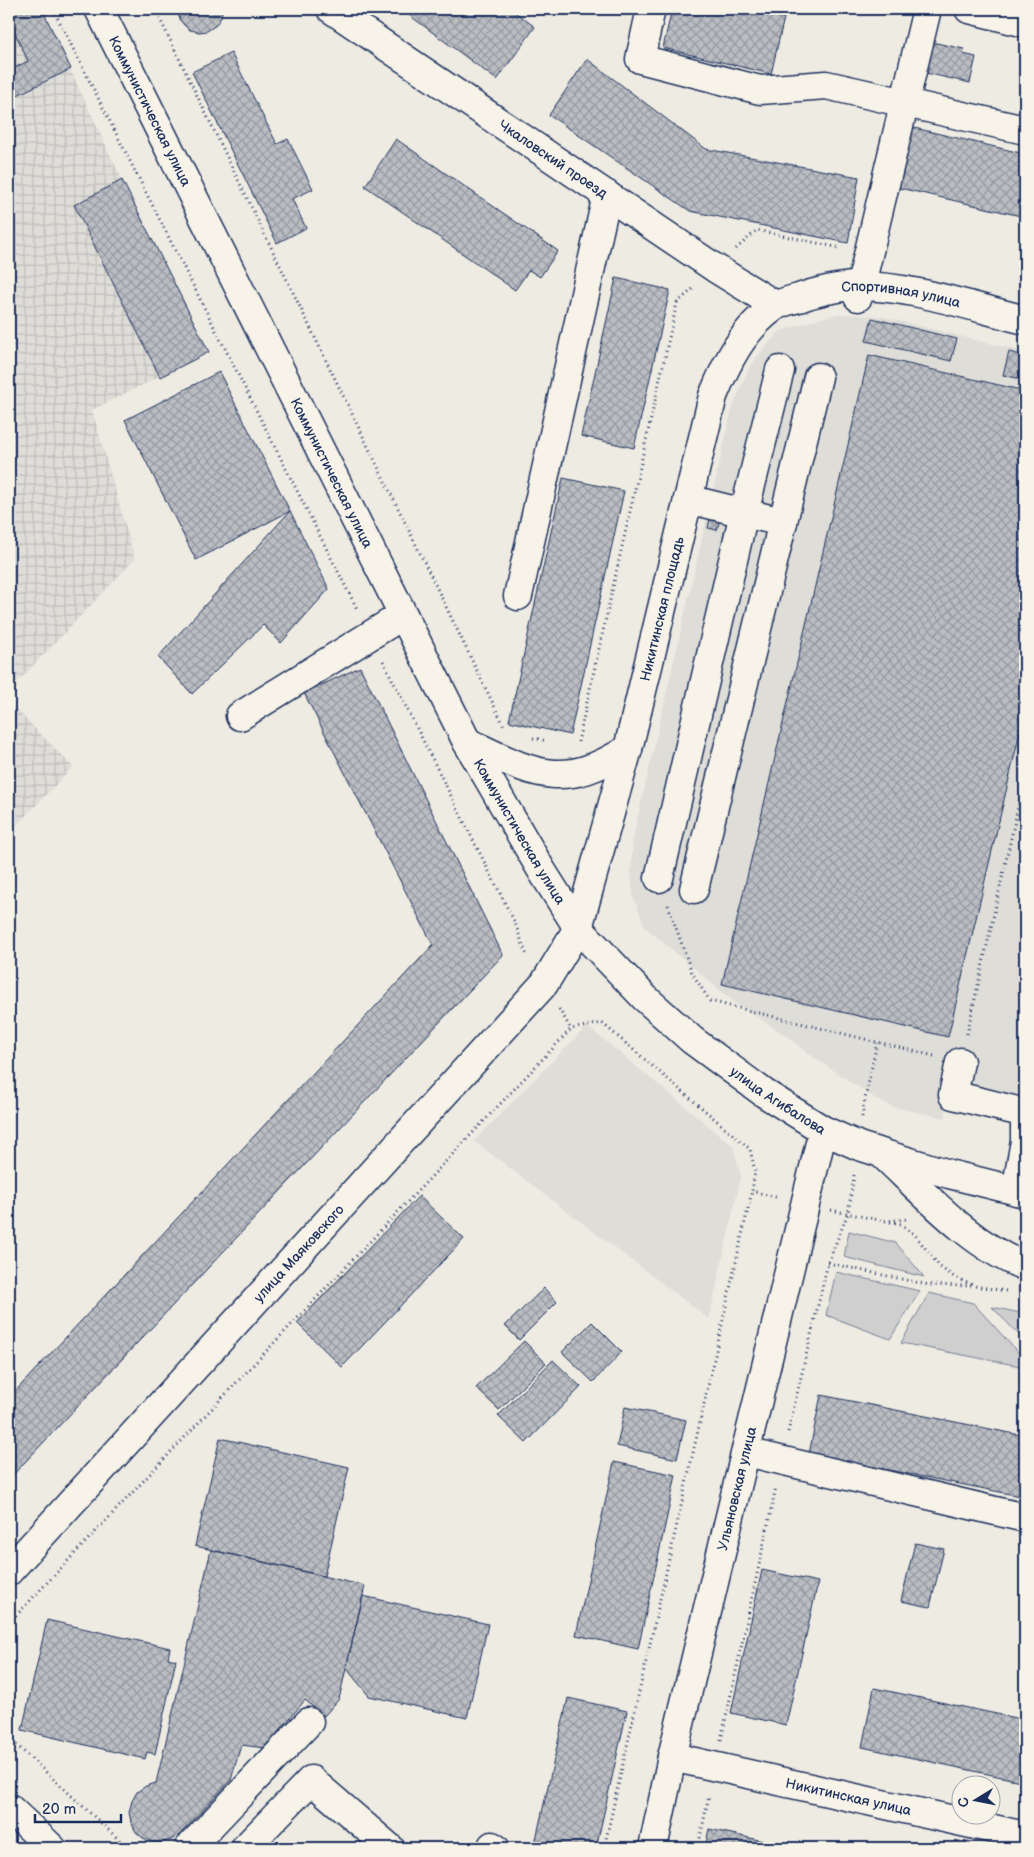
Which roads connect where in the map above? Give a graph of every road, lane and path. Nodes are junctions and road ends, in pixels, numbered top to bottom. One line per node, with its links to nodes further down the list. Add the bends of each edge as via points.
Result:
1 (53, 9): 23 (path)
2 (99, 9): 22 (main road, Коммунистическая улица)
3 (155, 9): 25 (path)
4 (332, 9): 11 (main road, Чкаловский проезд)
5 (652, 9): 9 (main road, via 640,59 760,90 826,85)
6 (927, 9): 9 (main road)
7 (969, 9): 8 (main road)
8 (1012, 17)
9 (905, 102): 10 (main road); 12 (main road)
10 (1025, 130)
11 (607, 195): 14 (main road, Чкаловский проезд); 21 (main road)
12 (859, 292): 14 (main road, Спортивная улица, via 854,286 807,295); 15 (main road, Спортивная улица, via 907,290)
13 (677, 303): 30 (path)
14 (775, 306): 18 (main road, Никитинская площадь, via 752,326 727,363 713,396)
15 (1025, 320)
16 (780, 370): 19 (main road)
17 (818, 377): 20 (main road)
18 (688, 499): 19 (main road); 29 (main road, Никитинская площадь)
19 (744, 513): 20 (main road); 32 (main road)
20 (783, 522): 33 (main road)
21 (518, 596)
22 (403, 616): 23 (main road); 27 (main road, Коммунистическая улица)
23 (370, 636): 24 (main road); 35 (path, via 515,923 528,961)
24 (240, 716)
25 (506, 730)
26 (532, 737): 28 (path)
27 (467, 742): 29 (main road, via 518,766 547,775 570,775 609,762); 34 (main road, Коммунистическая улица)
28 (550, 742)
29 (628, 749): 34 (main road, Никитинская площадь)
30 (576, 750)
31 (1025, 776): 37 (path)
32 (659, 878): 37 (path, via 692,973 710,1001)
33 (694, 889)
34 (578, 928): 35 (main road, улица Маяковского); 40 (main road, улица Агибалова, via 645,998 692,1040 764,1094)
35 (544, 984): 36 (path); 55 (main road, улица Маяковского)
36 (571, 1029): 42 (path, via 602,1023 750,1149 755,1171); 56 (path)
37 (960, 1062): 38 (main road, via 953,1095)
38 (1025, 1114)
39 (1025, 1124): 43 (main road)
40 (823, 1130): 41 (main road, улица Агибалова); 44 (main road, Ульяновская улица)
41 (881, 1153): 43 (main road, улица Агибалова); 49 (main road, via 994,1252)
42 (752, 1191): 44 (path); 68 (path)
43 (1021, 1192)
44 (805, 1205): 45 (path); 52 (main road, Ульяновская улица)
45 (848, 1213): 47 (path); 48 (path)
46 (912, 1218): 47 (path)
47 (884, 1221): 50 (path, via 901,1224 928,1250 940,1267)
48 (828, 1263): 50 (path, via 929,1285); 53 (path)
49 (1025, 1266)
50 (974, 1286): 51 (path)
51 (1008, 1292)
52 (746, 1452): 53 (main road); 59 (main road, Ульяновская улица)
53 (781, 1460): 54 (main road); 60 (path)
54 (1025, 1518)
55 (9, 1571)
56 (9, 1623)
57 (309, 1722): 65 (main road)
58 (9, 1738): 64 (path)
59 (672, 1757): 60 (main road, Никитинская улица); 69 (main road, Ульяновская улица)
60 (715, 1767): 62 (main road, Никитинская улица); 70 (path)
61 (9, 1808): 63 (main road)
62 (1025, 1836)
63 (52, 1848)
64 (128, 1848)
65 (189, 1848)
66 (245, 1848): 67 (main road, via 311,1780)
67 (390, 1848)
68 (604, 1848)
69 (653, 1848)
70 (698, 1848)

